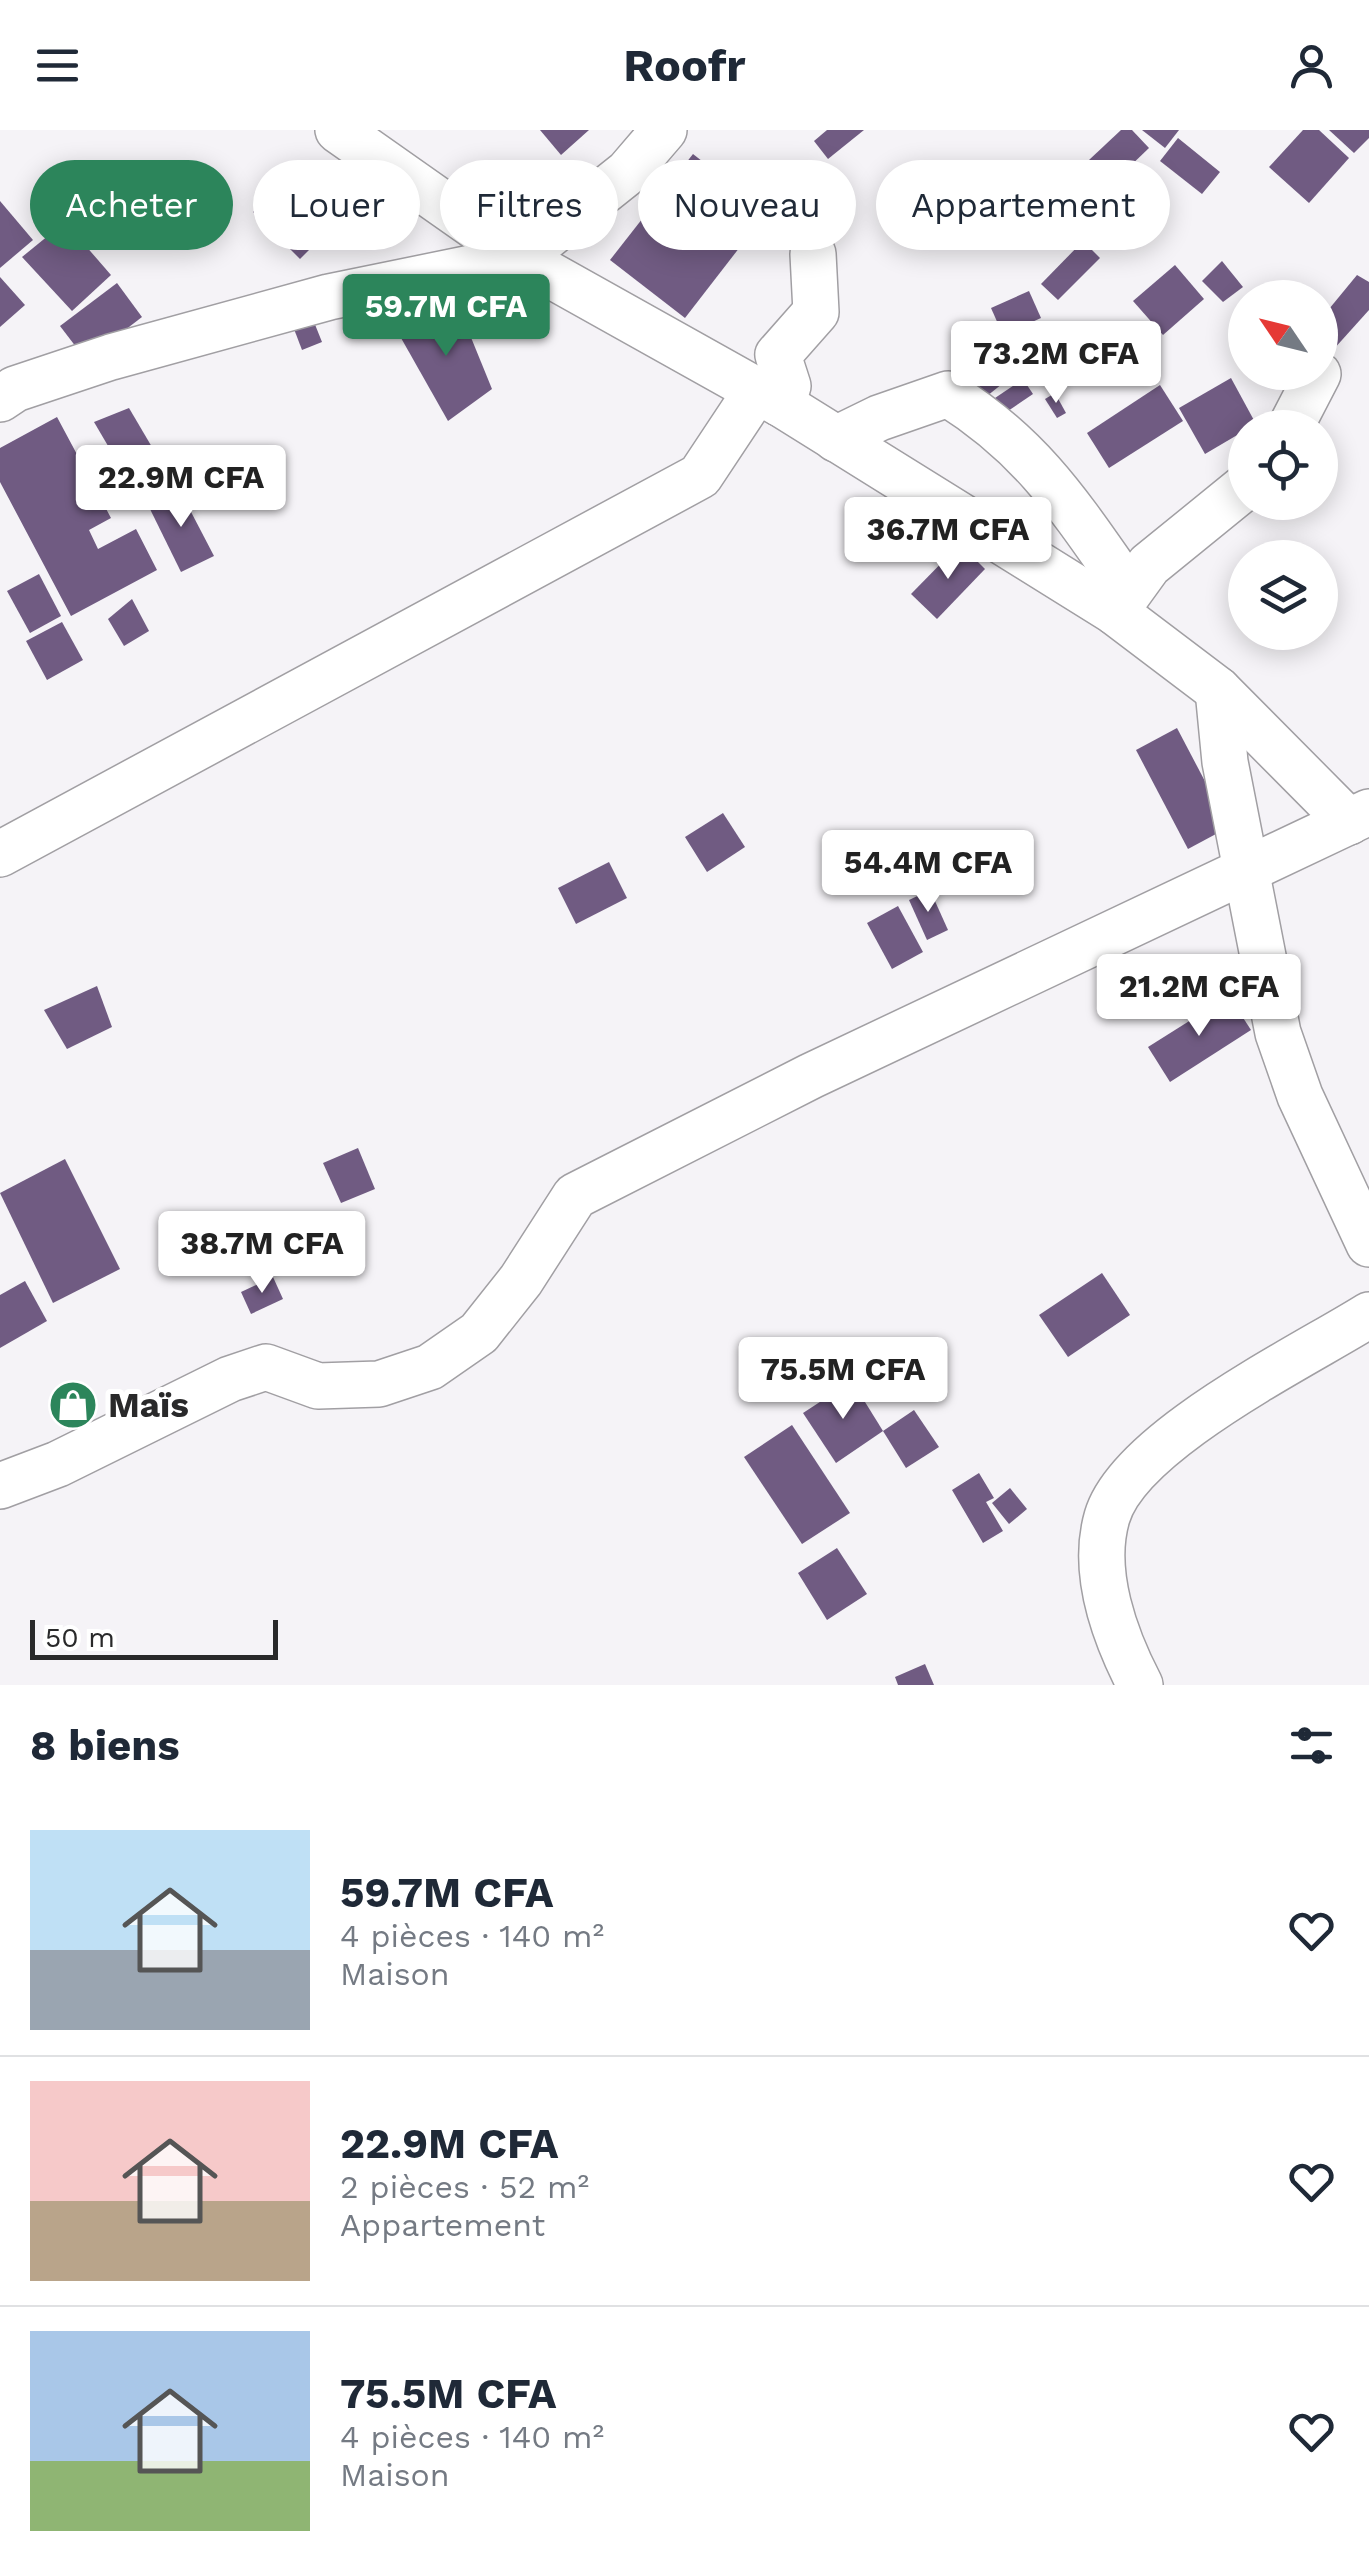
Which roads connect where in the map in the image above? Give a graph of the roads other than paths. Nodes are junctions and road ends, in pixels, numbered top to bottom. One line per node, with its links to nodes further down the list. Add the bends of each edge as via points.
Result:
1 (338, 130): 4 (street)
2 (664, 130): 4 (street, via 628,172)
3 (813, 254): 5 (street, via 816,312 778,354 788,386)
4 (520, 258): 5 (street); 6 (street, via 329,297 111,357)
5 (769, 397): 7 (street); 12 (street, via 700,476)
6 (0, 399)
7 (836, 439): 9 (street); 9 (street, via 948,394 992,422 1048,475)
8 (1228, 501): 9 (street, via 1149,565)
9 (1122, 601): 10 (street)
10 (1218, 690): 11 (street); 13 (street)
11 (1359, 817): 13 (street)
12 (0, 854)
13 (1248, 871): 14 (street, via 1278,1033); 16 (street, via 811,1076 575,1196 480,1333 430,1368 379,1384 318,1386 266,1366)
14 (1369, 1244)
15 (1369, 1315): 17 (street, via 1170,1437 1128,1478 1107,1516 1102,1568 1119,1644)
16 (0, 1486)
17 (1140, 1685)

